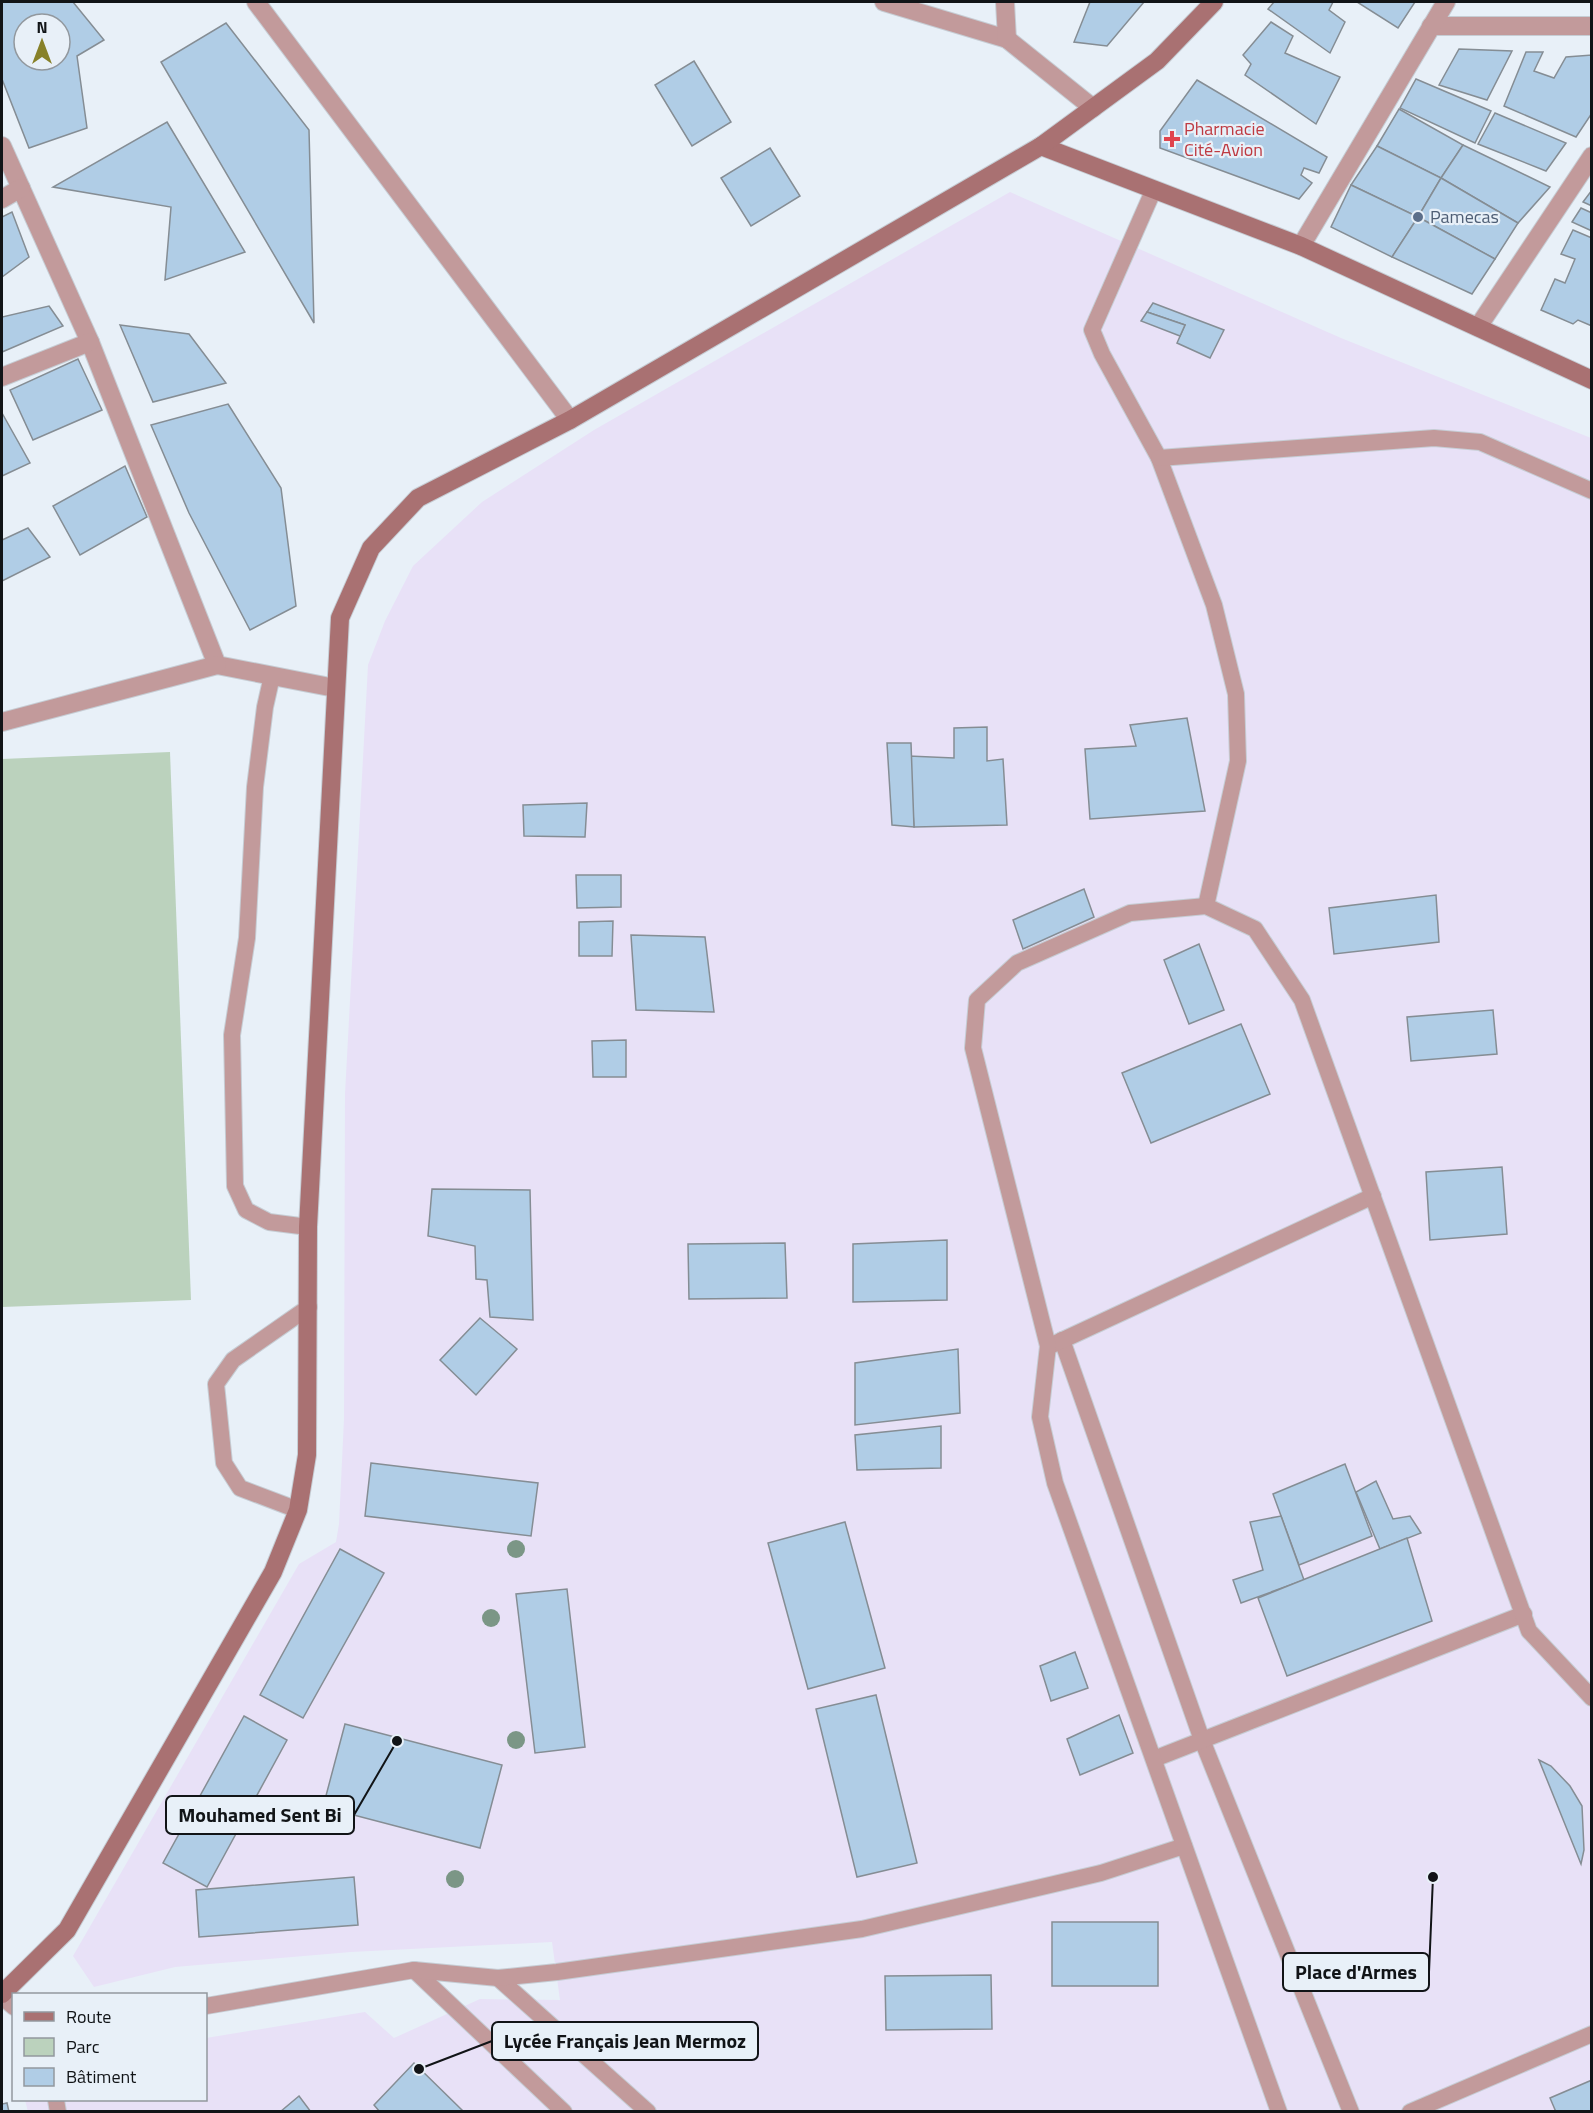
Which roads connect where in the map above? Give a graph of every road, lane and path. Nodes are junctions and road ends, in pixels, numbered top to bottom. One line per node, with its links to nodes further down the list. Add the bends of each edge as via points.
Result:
1 (256, 2): 21 (street)
2 (884, 2): 8 (street)
3 (1005, 2): 8 (street)
4 (1214, 2): 9 (street, via 1157,61)
5 (1446, 2): 6 (street)
6 (1431, 26): 7 (street); 16 (street)
7 (1592, 26)
8 (1007, 39): 9 (street)
9 (1093, 108): 11 (street)
10 (2, 146): 13 (street)
11 (1041, 146): 14 (street); 21 (street)
12 (1592, 156): 17 (street)
13 (21, 188): 15 (street); 18 (street)
14 (1154, 189): 16 (street); 22 (lane, via 1092,330)
15 (2, 198)
16 (1301, 246): 17 (street)
17 (1478, 327): 20 (street)
18 (90, 342): 19 (street); 24 (street)
19 (2, 377)
20 (1592, 380)
21 (570, 420): 26 (street, via 418,498 371,548 340,618)
22 (1159, 458): 23 (lane, via 1434,438 1480,442); 28 (lane, via 1214,605 1236,694 1238,761)
23 (1592, 491)
24 (217, 665): 25 (street); 27 (street)
25 (272, 676): 26 (street); 30 (lane, via 255,787 247,938 232,1035 235,1186 246,1210 268,1222)
26 (334, 688): 30 (street)
27 (2, 722)
28 (1206, 906): 29 (lane, via 1255,929 1302,1000); 32 (lane, via 1130,913 1017,963 977,1000 973,1048)
29 (1373, 1196): 32 (lane); 34 (lane)
30 (308, 1227): 31 (street)
31 (309, 1307): 33 (street, via 308,1455); 33 (lane, via 233,1360 216,1384 225,1462 240,1488)
32 (1055, 1343): 36 (lane); 37 (lane, via 1040,1417 1055,1483)
33 (298, 1510): 41 (street, via 273,1572 67,1930)
34 (1524, 1614): 35 (lane, via 1529,1630); 36 (lane)
35 (1592, 1698)
36 (1202, 1740): 37 (lane); 47 (lane)
37 (1154, 1759): 38 (lane)
38 (1184, 1846): 40 (lane, via 1101,1873 862,1929); 46 (lane)
39 (414, 1970): 40 (lane); 42 (lane); 44 (lane)
40 (498, 1978): 45 (lane)
41 (2, 1996)
42 (207, 2006)
43 (1592, 2034): 48 (lane)
44 (564, 2112)
45 (648, 2112)
46 (1279, 2112)
47 (1351, 2112)
48 (1410, 2112)

